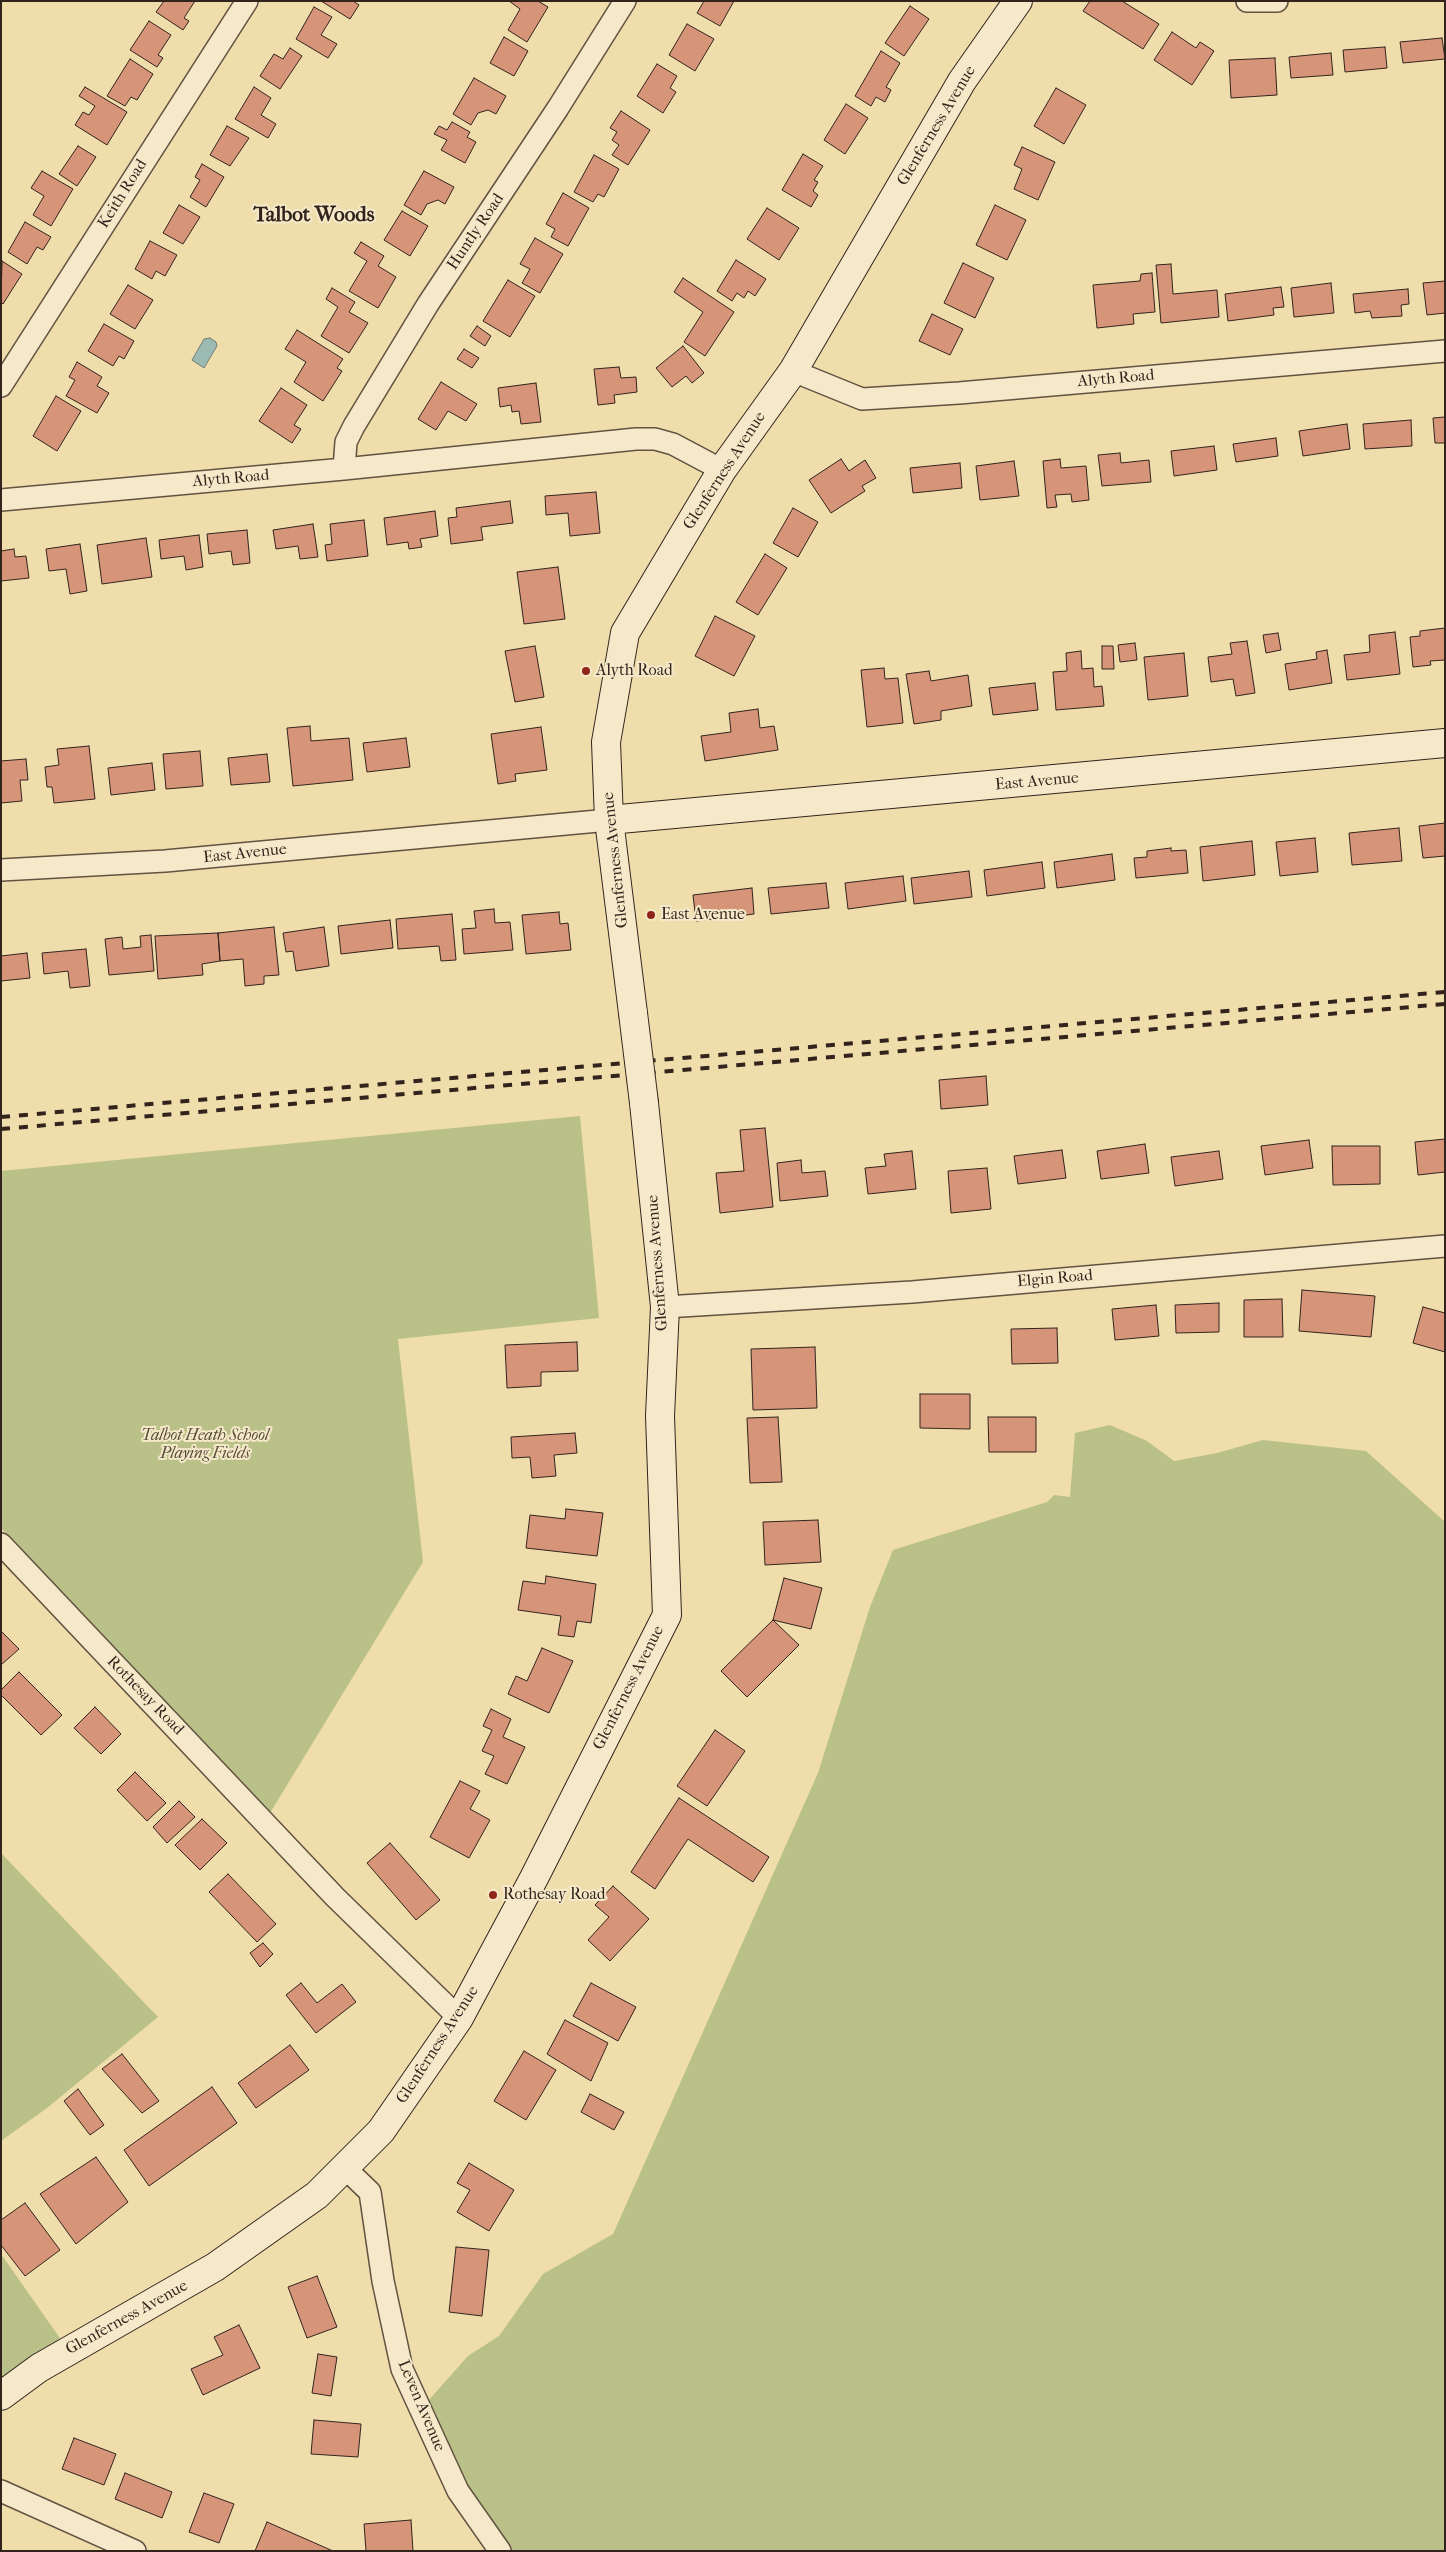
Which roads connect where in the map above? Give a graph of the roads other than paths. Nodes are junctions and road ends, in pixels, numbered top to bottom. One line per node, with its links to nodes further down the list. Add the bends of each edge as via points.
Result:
1 (246, 1): 8 (street, Keith Road)
2 (625, 1): 9 (street, Huntly Road, via 428,304 359,418 346,442)
3 (1018, 1): 7 (street, Glenferness Avenue, via 962,81)
4 (1248, 1): 5 (street)
5 (1277, 1)
6 (1445, 350): 7 (street, Alyth Road, via 862,399)
7 (793, 371): 10 (street, Glenferness Avenue)
8 (1, 386)
9 (344, 469): 10 (street, Alyth Road, via 655,439 673,444); 11 (street, Alyth Road)
10 (722, 470): 13 (street, Glenferness Avenue, via 625,633 606,742)
11 (1, 500)
12 (1445, 743): 13 (street, East Avenue)
13 (609, 820): 14 (street, East Avenue, via 165,861); 16 (street, Glenferness Avenue, bridge)
14 (1, 870)
15 (1445, 1246): 16 (street, Elgin Road, via 912,1292)
16 (665, 1307): 18 (street, Glenferness Avenue, via 660,1416 667,1615)
17 (1, 1544): 18 (street, Rothesay Road, via 335,1898)
18 (459, 2018): 19 (street, Glenferness Avenue, via 381,2131)
19 (345, 2168): 20 (street, Glenferness Avenue, via 317,2195 215,2267 39,2368); 23 (street, Leven Avenue, via 370,2192 383,2281 402,2369 458,2491)
20 (1, 2396)
21 (1, 2491): 22 (street)
22 (135, 2551)
23 (500, 2551)

